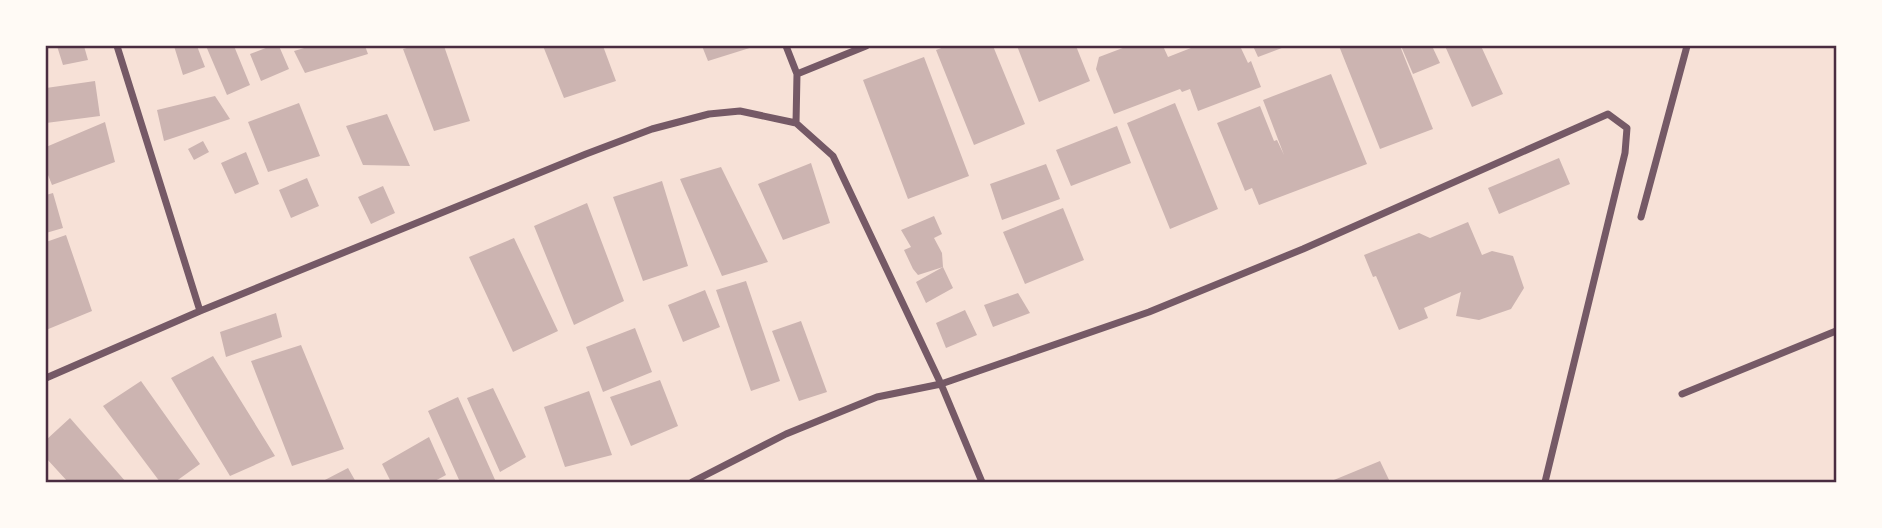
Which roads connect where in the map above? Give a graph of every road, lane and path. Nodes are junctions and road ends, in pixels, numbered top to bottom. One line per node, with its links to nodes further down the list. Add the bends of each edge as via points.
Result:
1 (117, 46): 8 (street)
2 (786, 46): 5 (street)
3 (866, 46): 5 (street)
4 (1687, 46): 7 (street)
5 (797, 74): 6 (street)
6 (796, 123): 8 (street, via 740,111 652,129); 11 (street, via 833,156)
7 (1641, 218)
8 (200, 311): 10 (street)
9 (1836, 331): 12 (street)
10 (46, 378)
11 (941, 384): 13 (street, via 877,397 786,434); 14 (street); 15 (street, via 1149,312 1608,114 1628,128 1625,153)
12 (1682, 394)
13 (692, 482)
14 (982, 482)
15 (1545, 482)

